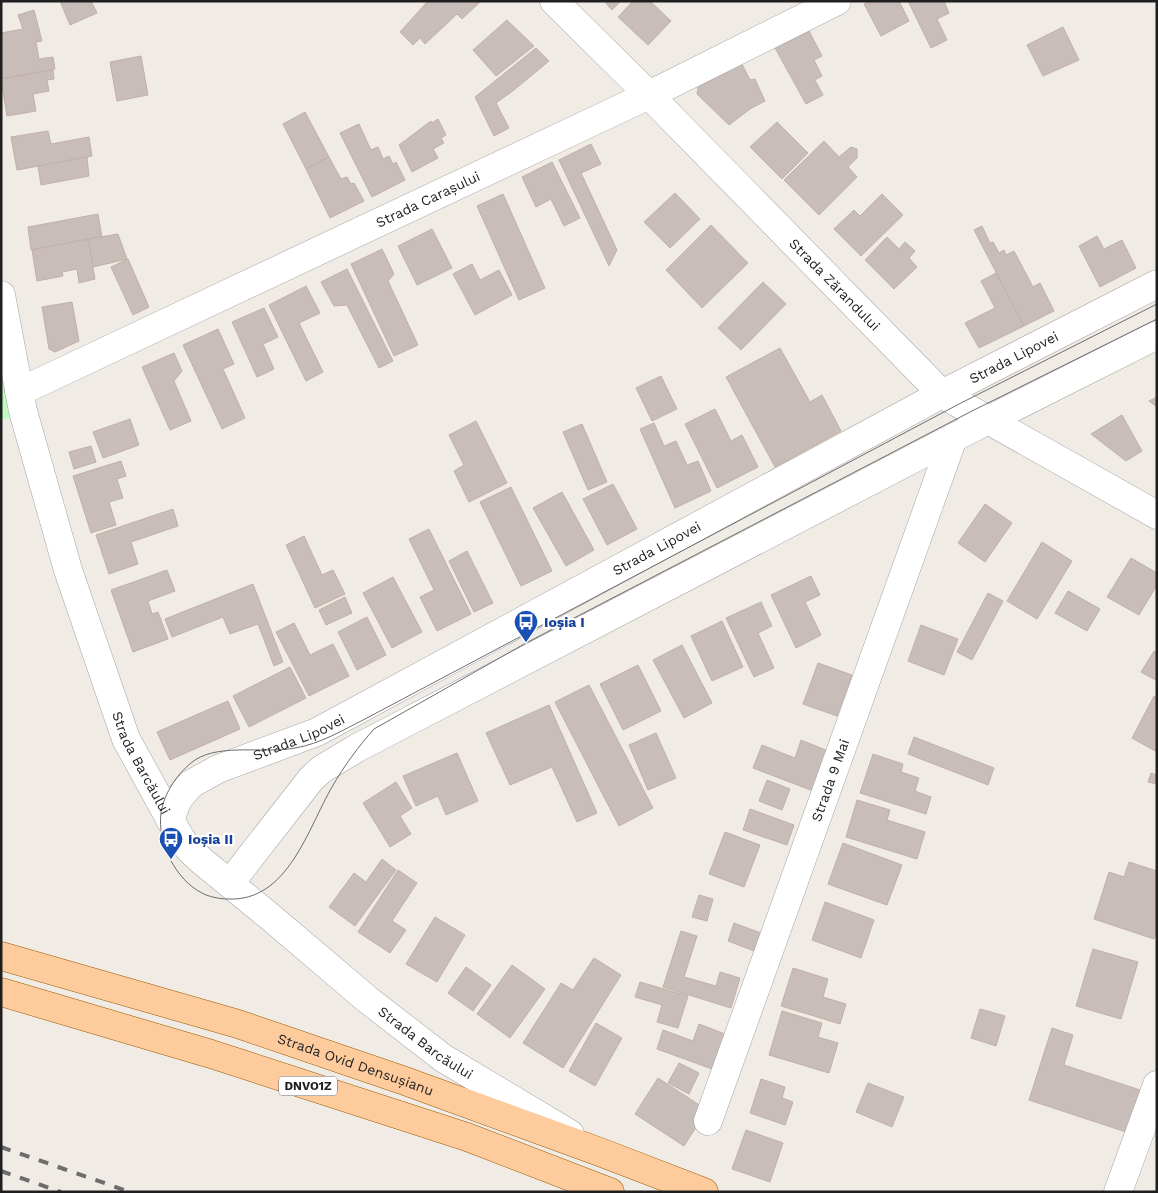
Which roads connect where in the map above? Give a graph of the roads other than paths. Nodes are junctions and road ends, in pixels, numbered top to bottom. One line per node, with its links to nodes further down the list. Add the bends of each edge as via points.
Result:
1 (554, 1): 3 (street, Strada Zărandului)
2 (836, 1): 3 (street, Strada Carașului)
3 (649, 95): 7 (street, Strada Carașului); 8 (street, Strada Zărandului)
4 (1157, 284): 8 (street, Strada Lipovei)
5 (1, 295): 7 (street, Strada Barcăului)
6 (1157, 335): 9 (street)
7 (19, 392): 12 (street, Strada Barcăului, via 68,570 126,739)
8 (942, 394): 9 (street, Strada Zărandului); 12 (street, Strada Lipovei, via 318,732 218,769 190,784 178,799)
9 (989, 421): 10 (street); 11 (street, Strada Zărandului)
10 (953, 438): 13 (street, via 365,743 322,769); 17 (street, Strada 9 Mai)
11 (1157, 515)
12 (170, 820): 13 (street, Strada Barcăului, via 190,850)
13 (230, 883): 18 (street, Strada Barcăului, via 368,1000 444,1058)
14 (1, 956): 18 (main road, Strada Ovid Densușianu / DNVO1Z, via 238,1024)
15 (1, 992): 19 (main road, DNVO1Z, via 211,1054 457,1134)
16 (1157, 1086): 21 (street)
17 (708, 1121)
18 (600, 1152): 20 (main road, Strada Ovid Densușianu / DNVO1Z)
19 (610, 1192)
20 (704, 1192)
21 (1118, 1192)

